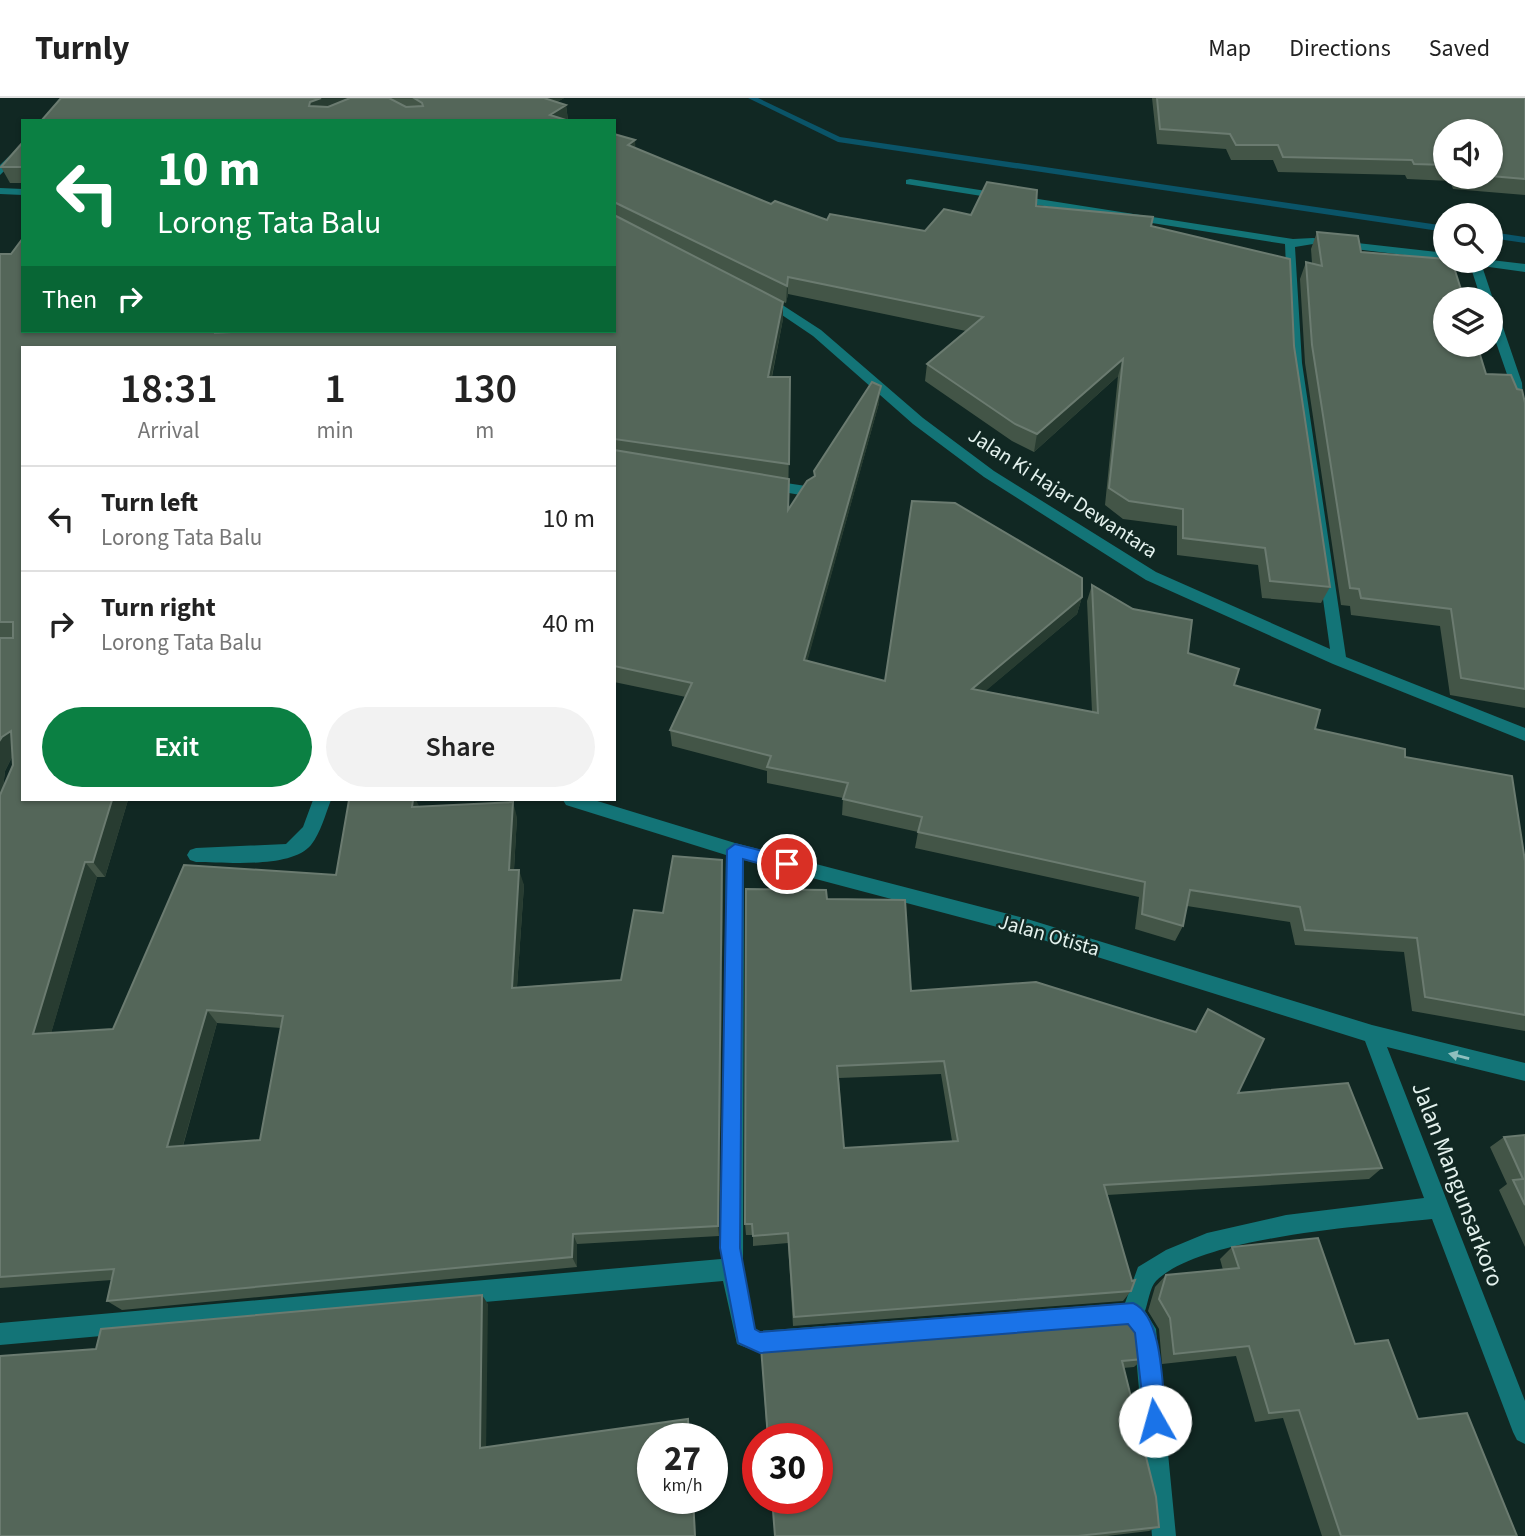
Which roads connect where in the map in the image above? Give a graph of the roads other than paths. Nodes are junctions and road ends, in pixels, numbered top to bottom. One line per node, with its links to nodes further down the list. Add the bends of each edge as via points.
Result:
1 (21, 148): 2 (street)
2 (0, 172)
3 (910, 182): 6 (street)
4 (0, 191): 5 (street)
5 (21, 192)
6 (1293, 242): 7 (street); 16 (street, via 1289,246 1296,363)
7 (1433, 255)
8 (1503, 265): 9 (street)
9 (1525, 268)
10 (752, 293): 16 (street, Jalan Ki Hajar Dewantara, via 817,333 918,421 1060,521 1151,576)
11 (1503, 341): 12 (street)
12 (1520, 384): 13 (street)
13 (1525, 424)
14 (751, 483): 15 (street)
15 (806, 491)
16 (1339, 660): 17 (street, Jalan Ki Hajar Dewantara)
17 (1525, 735)
18 (322, 801): 21 (street, via 310,833 297,849)
19 (575, 801): 20 (street, Jalan Otista)
20 (735, 850): 22 (street, Jalan Otista, via 1024,926); 25 (street)
21 (196, 855)
22 (1372, 1034): 23 (street, Jalan Otista, one-way to 22); 24 (street, Jalan Mangunsarkoro)
23 (1525, 1072)
24 (1439, 1207): 26 (street, via 1220,1240 1186,1252 1146,1275); 28 (street, Jalan Mangunsarkoro)
25 (732, 1269): 26 (street, via 745,1336 760,1342); 27 (street)
26 (1133, 1314): 29 (street, via 1144,1329)
27 (0, 1334)
28 (1525, 1432)
29 (1164, 1536)

